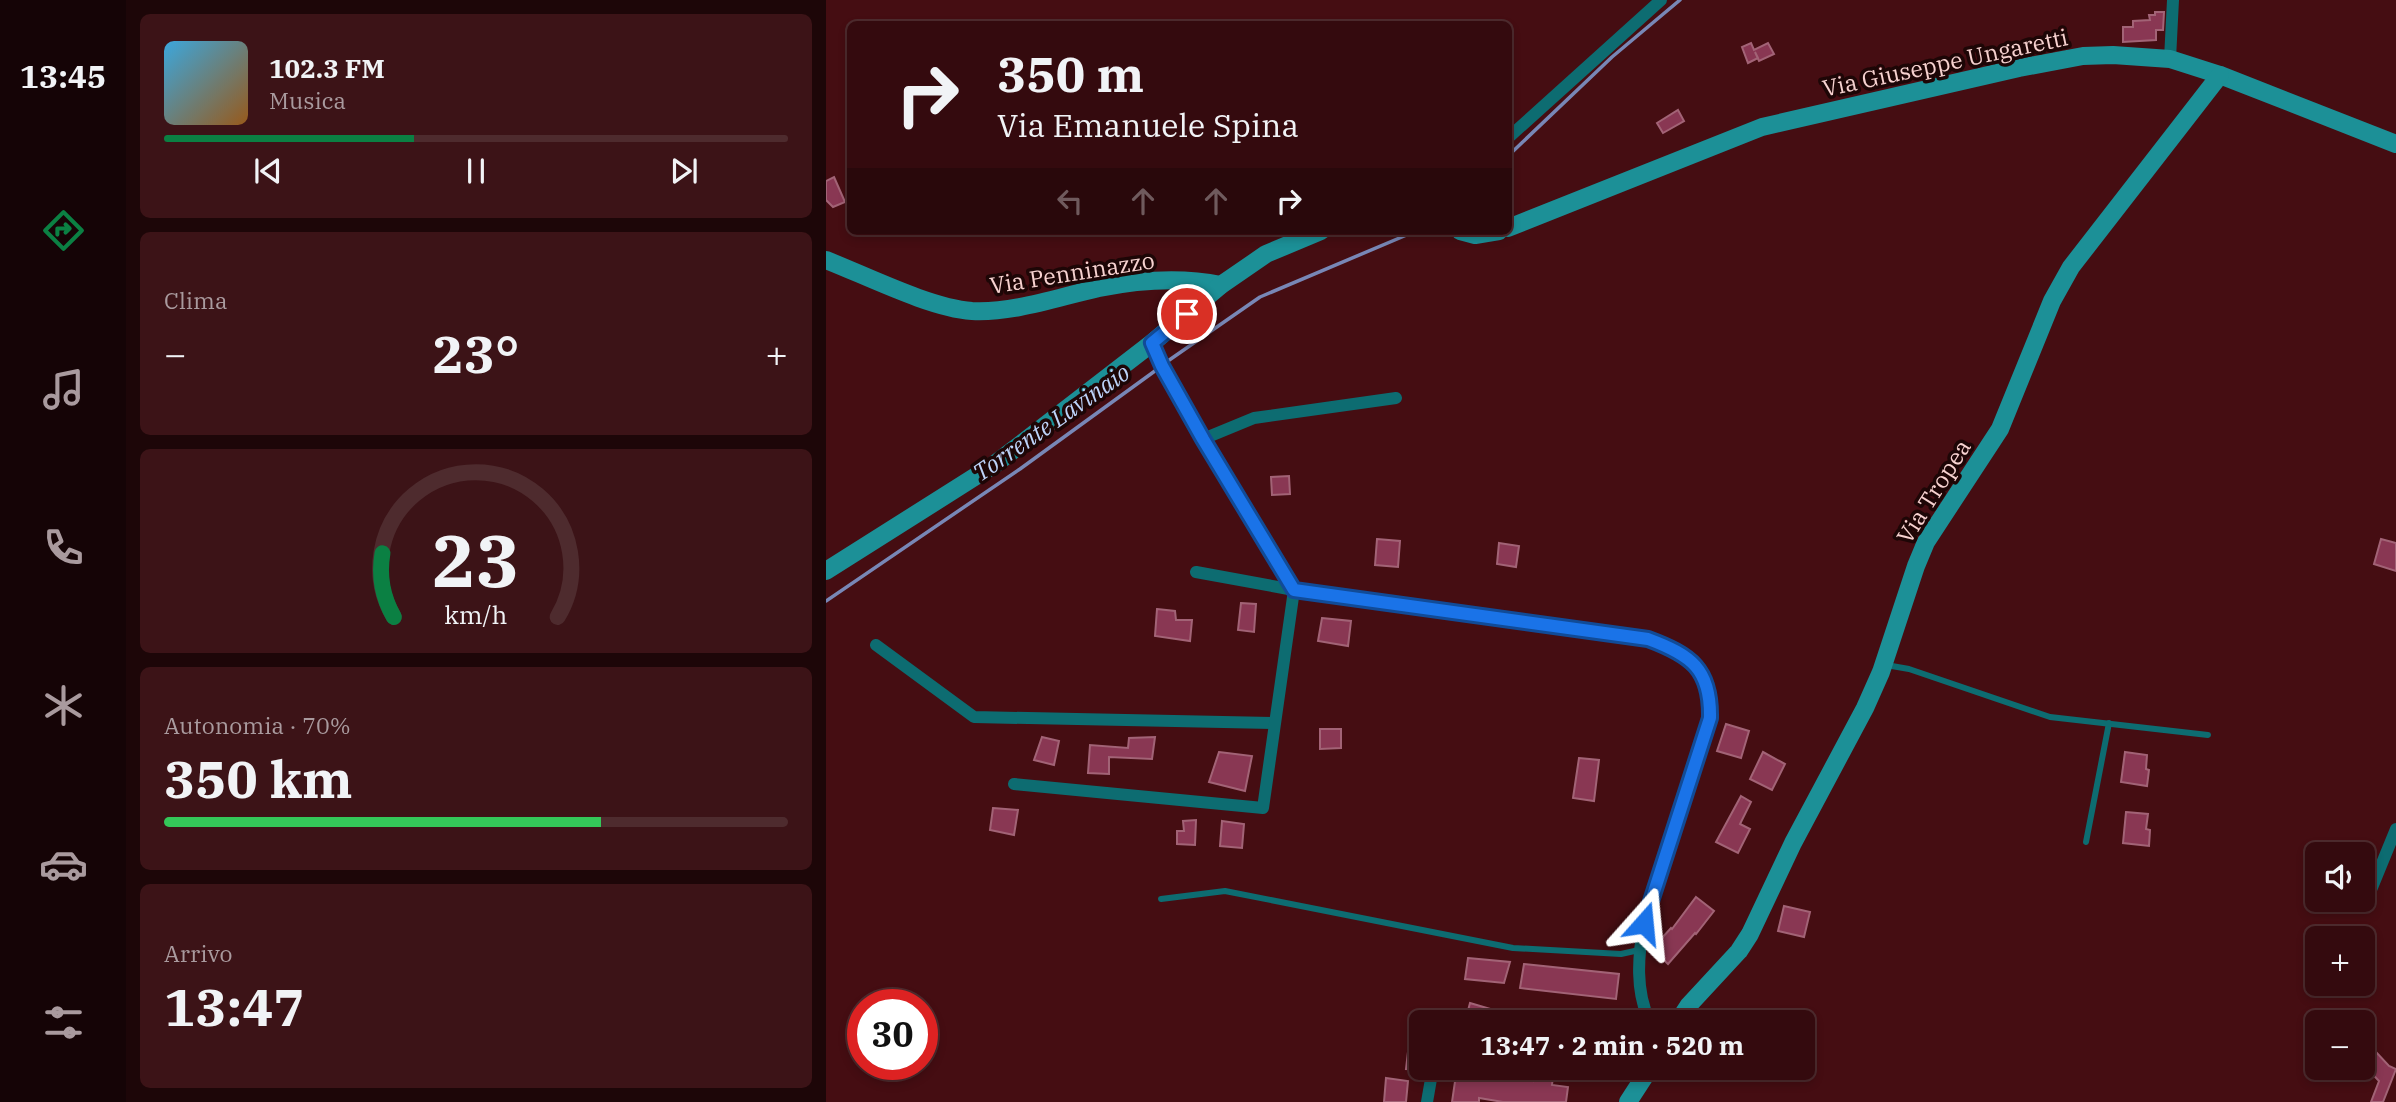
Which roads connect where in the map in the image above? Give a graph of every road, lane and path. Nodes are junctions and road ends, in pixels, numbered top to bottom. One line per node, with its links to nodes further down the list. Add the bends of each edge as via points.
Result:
1 (1661, 0): 5 (street)
2 (2173, 0): 3 (street)
3 (2170, 59): 4 (street, Via Giuseppe Ungaretti); 7 (street, Via Giuseppe Ungaretti, via 2083,57 1762,127)
4 (2220, 75): 6 (street, Via Giuseppe Ungaretti); 18 (street, Via Tropea, via 2071,267 2052,301 2000,429 1926,542)
5 (1512, 134)
6 (2396, 144)
7 (1512, 226)
8 (1311, 235): 10 (street, via 1266,254)
9 (826, 260): 10 (street, Via Penninazzo, via 925,299 971,311 1157,280)
10 (1221, 285): 11 (street)
11 (1152, 343): 13 (street); 14 (street, via 995,464)
12 (1396, 398): 13 (street, via 1254,418)
13 (1203, 439): 16 (street)
14 (826, 571)
15 (1196, 572): 16 (street)
16 (1294, 590): 19 (street); 27 (street, via 1618,633 1674,648 1689,660 1709,686 1710,718)
17 (876, 645): 19 (street, via 974,717)
18 (1884, 664): 20 (lane, via 2050,717); 29 (street, Via Tropea, via 1751,934)
19 (1273, 723): 22 (street, via 1263,808)
20 (2109, 723): 21 (lane); 24 (lane)
21 (2208, 734)
22 (1014, 784)
23 (2396, 829): 25 (street)
24 (2086, 842)
25 (2375, 880)
26 (1161, 899): 27 (lane, via 1226,891 1513,948 1621,954)
27 (1639, 950): 28 (street, via 1640,988)
28 (1646, 1010)
29 (1686, 1010)
30 (1431, 1080): 32 (street)
31 (1642, 1080): 33 (street)
32 (1427, 1102)
33 (1628, 1102)

